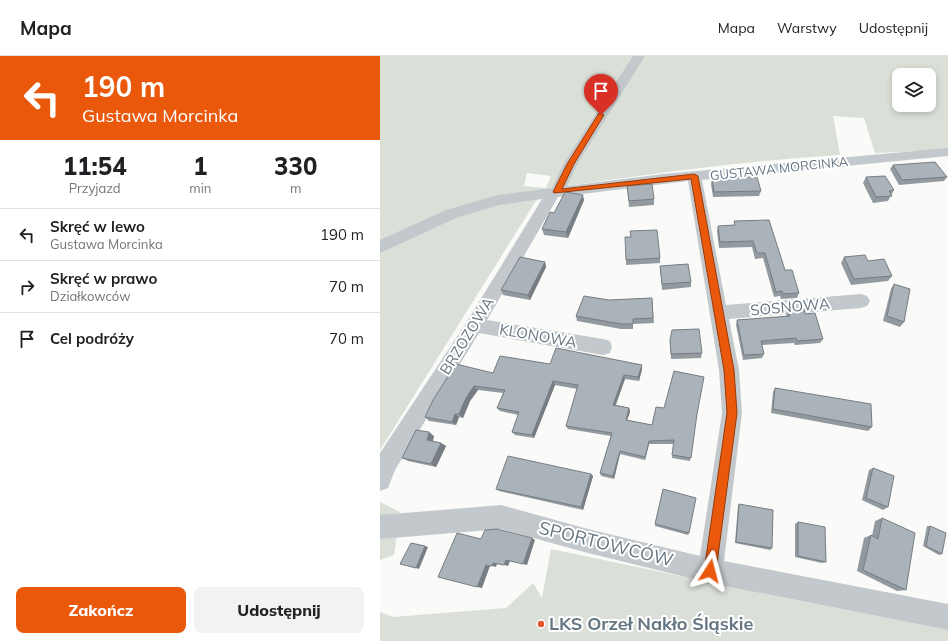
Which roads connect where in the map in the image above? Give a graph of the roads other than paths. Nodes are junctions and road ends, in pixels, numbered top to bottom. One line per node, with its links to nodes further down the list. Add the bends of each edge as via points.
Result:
1 (638, 56): 4 (street, BRZOZOWA)
2 (948, 152): 3 (street, GUSTAWA MORCINKA)
3 (694, 176): 4 (street, GUSTAWA MORCINKA); 7 (street)
4 (555, 192): 5 (street, GUSTAWA MORCINKA, via 498,200 451,214); 8 (street, BRZOZOWA)
5 (380, 247)
6 (861, 301): 7 (street, SOSNOWA)
7 (719, 313): 12 (street, via 729,370 732,413)
8 (474, 325): 9 (street, KLONOWA); 10 (street, BRZOZOWA, via 386,464)
9 (603, 347)
10 (380, 480)
11 (380, 527): 12 (street, SPORTOWCÓW, via 501,517)
12 (710, 571): 13 (street, SPORTOWCÓW)
13 (948, 617)

